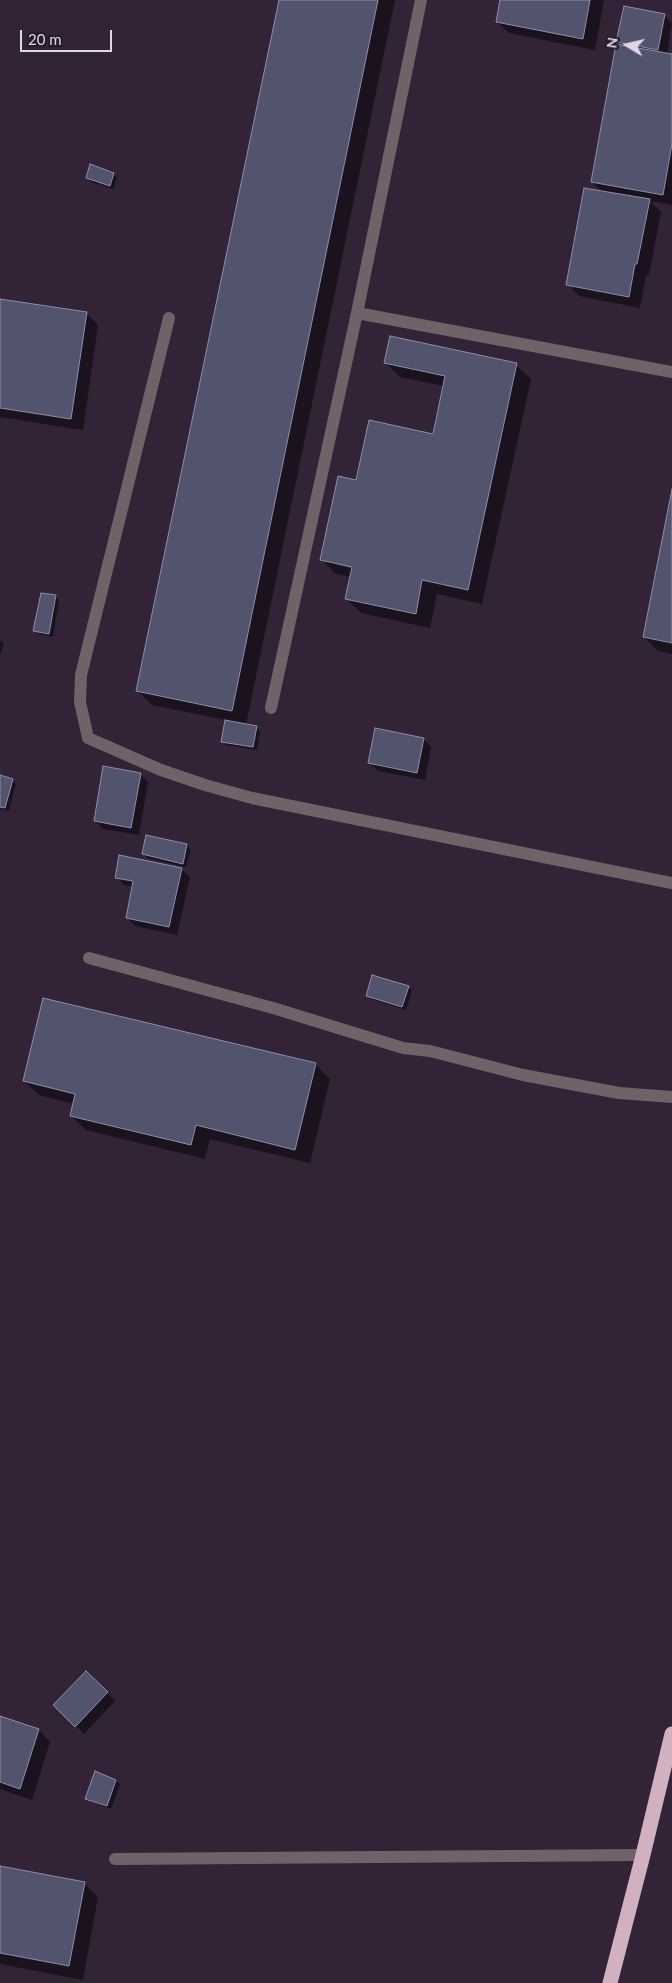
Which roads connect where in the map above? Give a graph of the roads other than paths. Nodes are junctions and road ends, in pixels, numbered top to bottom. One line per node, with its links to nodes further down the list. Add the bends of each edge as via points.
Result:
1 (421, 0): 2 (street)
2 (357, 313): 4 (street); 5 (street)
3 (168, 318): 6 (street, via 82,675 80,702 88,738 161,770 252,798)
4 (672, 372)
5 (271, 708)
6 (672, 883)
7 (89, 958): 8 (street, via 273,1008 403,1048 430,1051 524,1075 619,1093)
8 (672, 1097)
9 (672, 1734): 10 (highway)
10 (644, 1855): 11 (street); 12 (highway)
11 (115, 1859)
12 (610, 1983)

